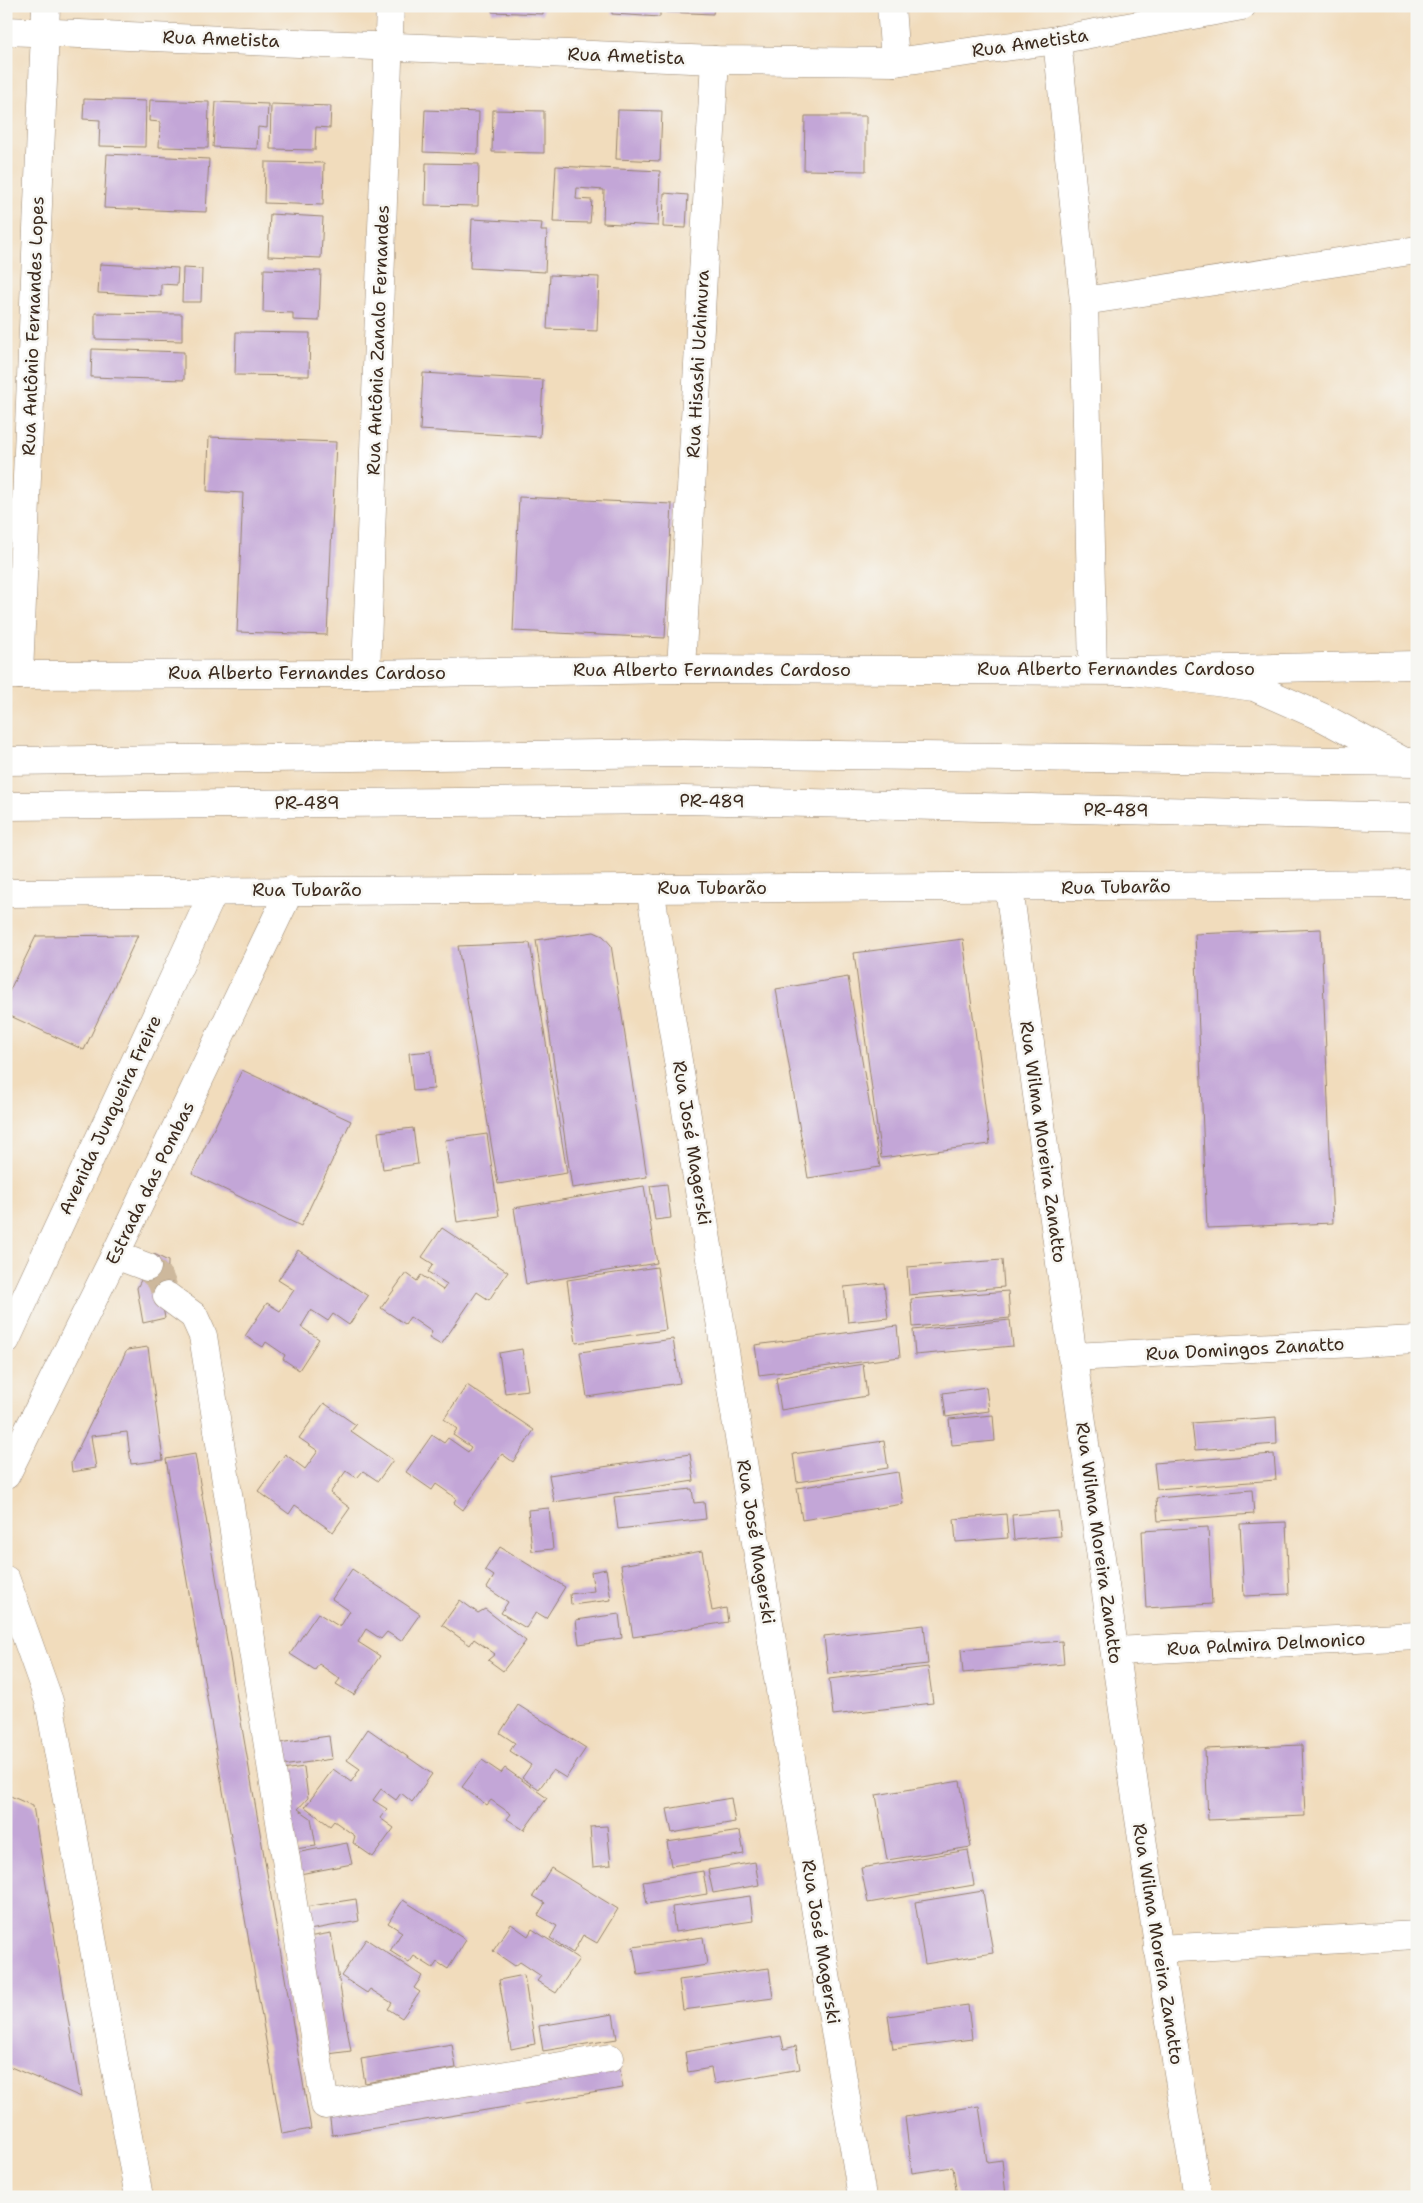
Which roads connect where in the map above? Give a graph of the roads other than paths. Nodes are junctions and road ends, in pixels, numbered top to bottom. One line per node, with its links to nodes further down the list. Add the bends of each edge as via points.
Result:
1 (390, 6): 8 (street, Rua Antônia Zanalo Fernandes)
2 (891, 6): 10 (street)
3 (1242, 6): 4 (street, Rua Ametista)
4 (1165, 14): 7 (street, Rua Ametista)
5 (46, 19): 6 (street, Rua Ametista); 8 (street, Rua Ametista); 18 (street, Rua Antônio Fernandes Lopes)
6 (6, 31)
7 (1057, 40): 10 (street, Rua Ametista); 12 (street)
8 (388, 46): 9 (street, Rua Ametista); 17 (street, Rua Antônia Zanalo Fernandes)
9 (715, 60): 10 (street, Rua Ametista); 14 (street, Rua Hisashi Uchimura)
10 (896, 62)
11 (1417, 250): 12 (street)
12 (1084, 301): 15 (street)
13 (1417, 665): 16 (street, Rua Alberto Fernandes Cardoso)
14 (680, 668): 15 (street, Rua Alberto Fernandes Cardoso); 17 (street, Rua Alberto Fernandes Cardoso)
15 (1093, 670): 16 (street, Rua Alberto Fernandes Cardoso)
16 (1133, 671): 20 (street, via 1254,687)
17 (366, 674): 18 (street, Rua Alberto Fernandes Cardoso)
18 (13, 675)
19 (6, 761): 20 (street, via 683,753)
20 (1411, 762)
21 (6, 806): 22 (street, PR-489 / PR-489, via 683,800)
22 (1417, 817)
23 (1417, 884): 25 (street, Rua Tubarão)
24 (650, 888): 25 (street, Rua Tubarão); 26 (street, Rua Tubarão); 43 (street, Rua José Magerski)
25 (1008, 888): 34 (street, Rua Wilma Moreira Zanatto)
26 (290, 890): 27 (street, Rua Tubarão); 29 (street, Estrada das Pombas)
27 (214, 891): 28 (street, Rua Tubarão); 32 (street, Avenida Junqueira Freire)
28 (6, 893)
29 (115, 1255): 30 (street); 35 (street, Estrada das Pombas)
30 (146, 1267)
31 (167, 1296): 41 (street, via 194,1316 202,1336 325,2105)
32 (6, 1340)
33 (1417, 1340): 34 (street, Rua Domingos Zanatto)
34 (1072, 1357): 38 (street, Rua Wilma Moreira Zanatto)
35 (6, 1475)
36 (6, 1580): 42 (street, via 50,1701)
37 (1417, 1636): 38 (street, Rua Palmira Delmonico)
38 (1114, 1651): 40 (street, Rua Wilma Moreira Zanatto)
39 (1417, 1935): 40 (street)
40 (1158, 1949): 44 (street, Rua Wilma Moreira Zanatto)
41 (610, 2058)
42 (138, 2197)
43 (862, 2197)
44 (1198, 2197)

